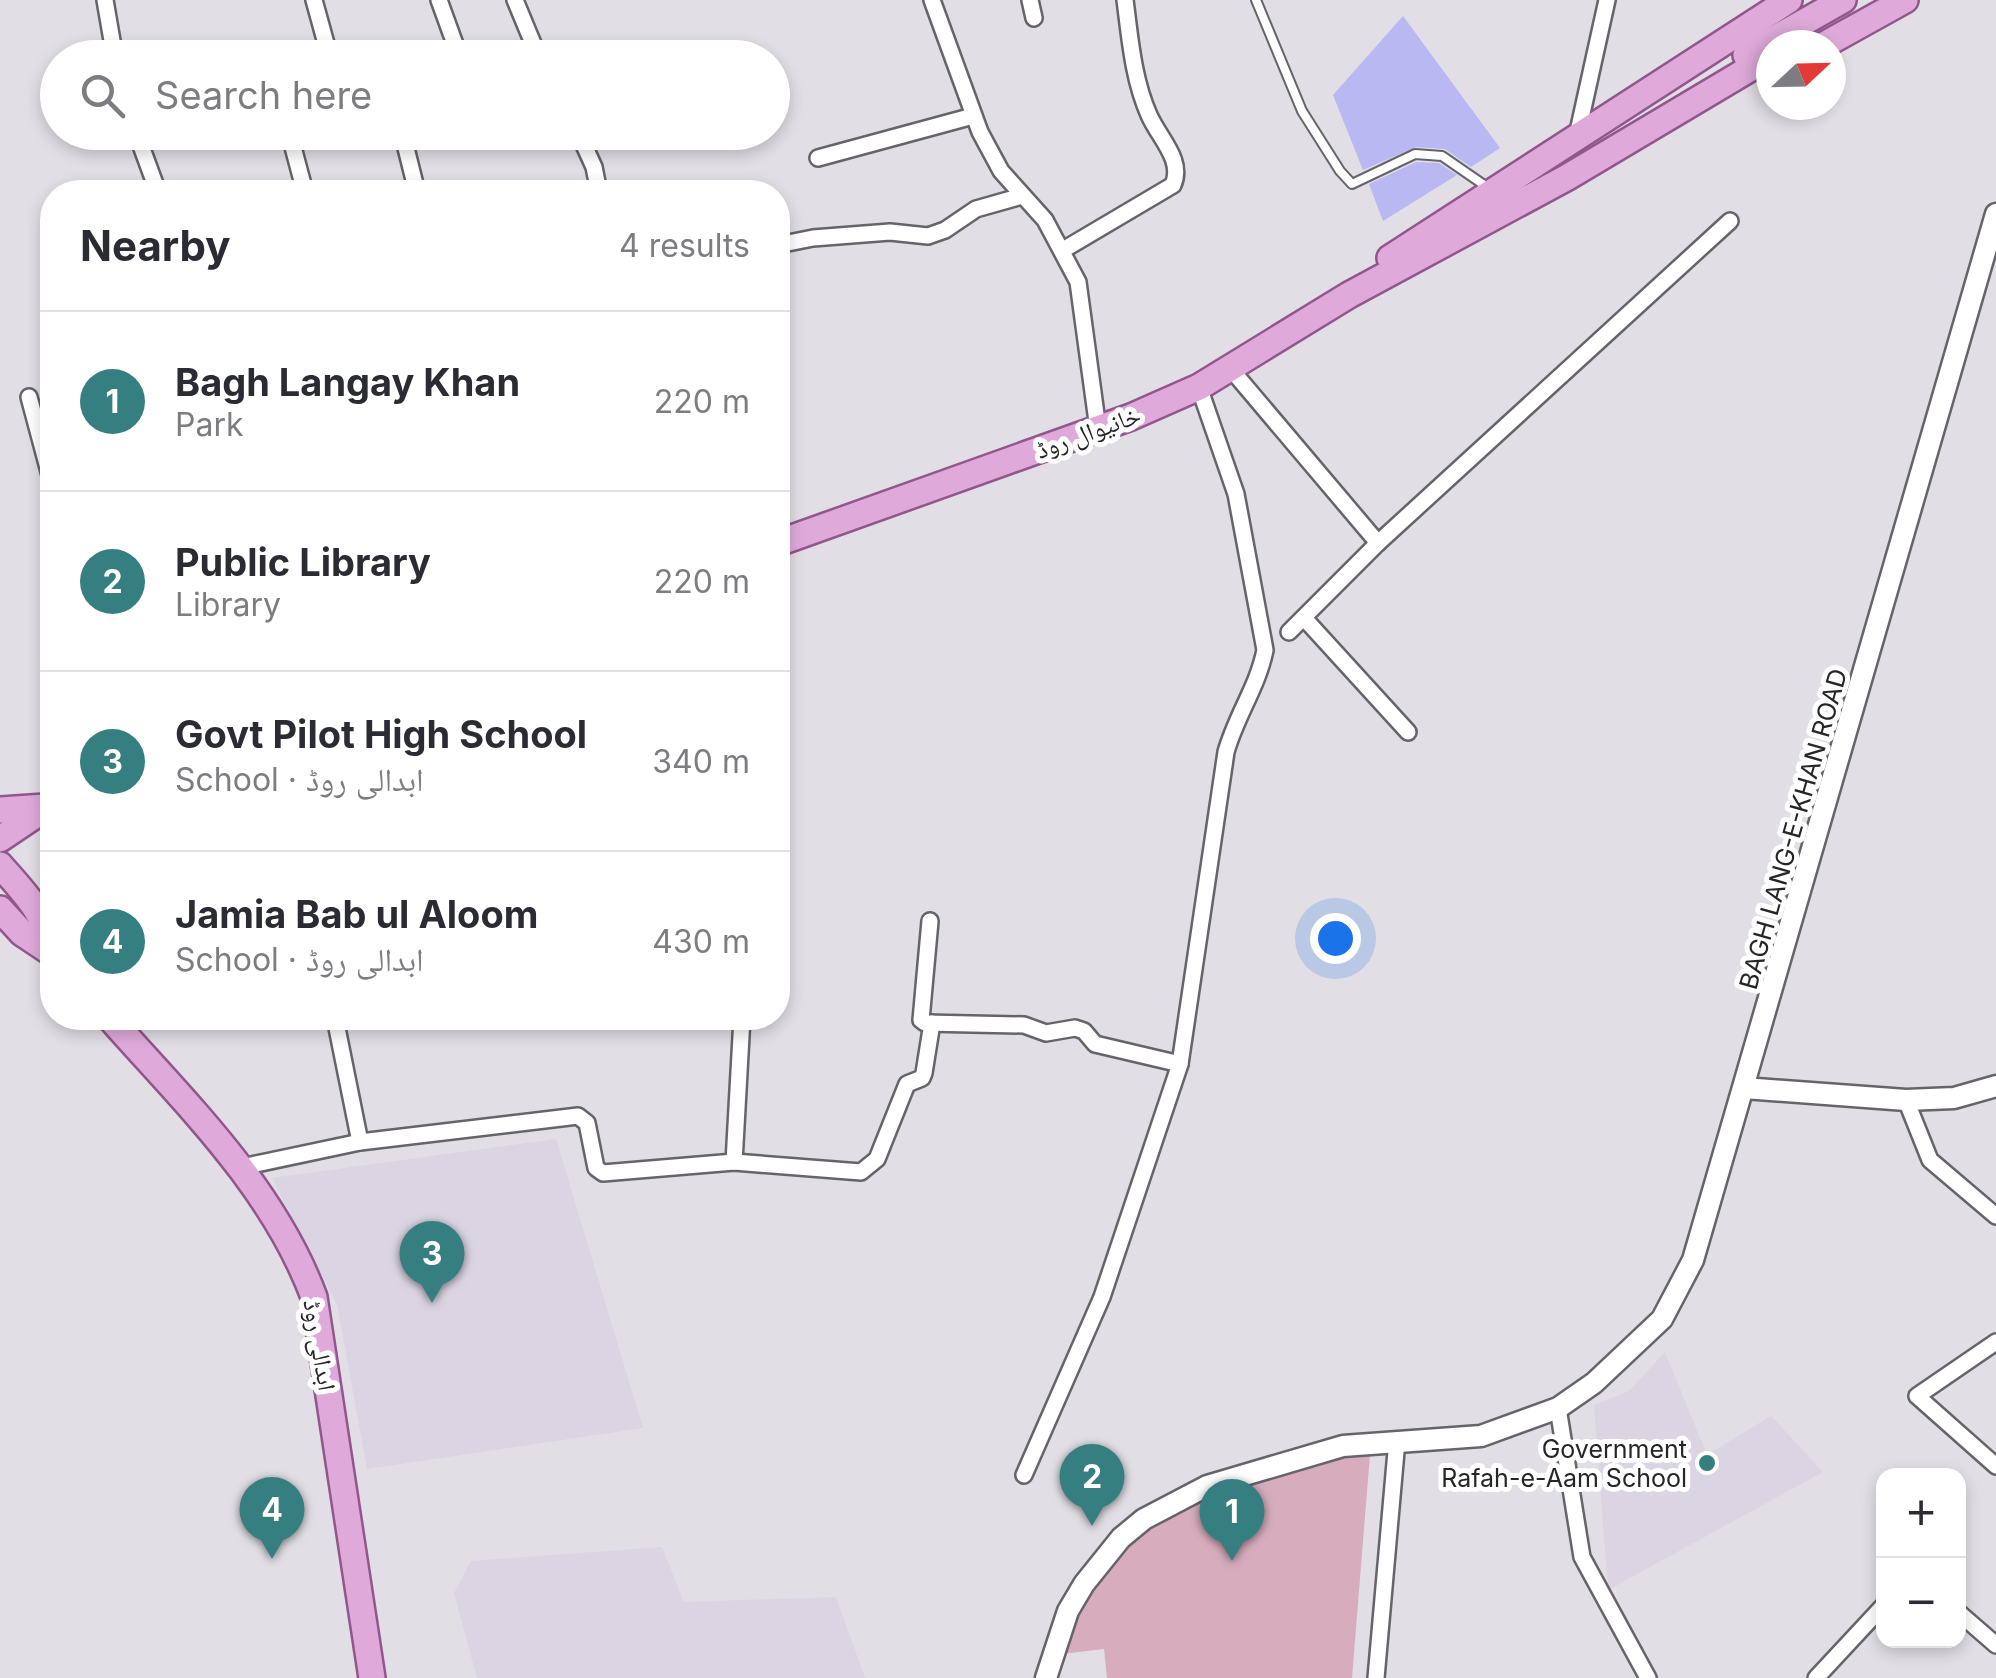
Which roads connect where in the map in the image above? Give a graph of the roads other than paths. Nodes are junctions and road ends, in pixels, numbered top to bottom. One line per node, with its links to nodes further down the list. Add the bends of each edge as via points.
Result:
1 (104, 0): 17 (street)
2 (314, 0): 18 (street)
3 (439, 0): 19 (street)
4 (515, 0): 20 (street)
5 (932, 0): 23 (street)
6 (1030, 0): 14 (street)
7 (1125, 0): 40 (street, via 1148,114 1178,174 1174,185)
8 (1256, 0): 35 (lane, via 1302,111 1352,184 1415,154 1442,156)
9 (1607, 0): 24 (street)
10 (1789, 0): 24 (main road)
11 (1843, 0): 30 (main road, خانیوال روڈ)
12 (1869, 0): 15 (main road)
13 (1905, 0): 16 (main road)
14 (1034, 18)
15 (1816, 30)
16 (1846, 33)
17 (112, 40)
18 (325, 40)
19 (453, 40)
20 (532, 40)
21 (1756, 64): 30 (main road, خانیوال روڈ)
22 (1756, 83): 41 (main road, via 1478,241)
23 (973, 116): 29 (street); 36 (street)
24 (1578, 136): 35 (main road)
25 (143, 150): 31 (street)
26 (294, 150): 32 (street)
27 (406, 150): 33 (street)
28 (586, 150): 34 (street)
29 (818, 158)
30 (1563, 172): 41 (main road, خانیوال روڈ, via 1462,222)
31 (154, 180)
32 (302, 180)
33 (414, 180)
34 (597, 180)
35 (1494, 192): 42 (main road, via 1401,250)
36 (1022, 196): 39 (street, via 976,210 928,236 890,232); 40 (street)
37 (1996, 214): 70 (street, BAGH LANG-E-KHAN ROAD)
38 (1730, 220): 49 (street)
39 (790, 243)
40 (1063, 250): 46 (street, via 1078,282)
41 (1380, 279): 42 (main road, خانیوال روڈ)
42 (1349, 295): 43 (main road, خانیوال روڈ)
43 (1230, 368): 44 (main road, خانیوال روڈ); 49 (street)
44 (1199, 387): 46 (main road, خانیوال روڈ); 68 (street, via 1236,494 1264,650 1226,752)
45 (29, 397): 47 (street)
46 (1098, 429): 48 (main road, خانیوال روڈ)
47 (40, 438)
48 (790, 540)
49 (1378, 543): 50 (street)
50 (1304, 618): 51 (street); 52 (street)
51 (1289, 632)
52 (1408, 732)
53 (40, 807): 54 (main road)
54 (0, 810)
55 (40, 812): 56 (main road)
56 (0, 839)
57 (0, 865): 59 (main road)
58 (0, 909): 62 (main road)
59 (40, 912)
60 (930, 922): 64 (street, via 922,1020)
61 (0, 928): 63 (main road)
62 (40, 945)
63 (40, 947)
64 (932, 1024): 68 (street, via 1024,1025 1046,1034 1075,1028 1094,1044); 73 (street, via 922,1078 908,1084 871,1168)
65 (121, 1030): 74 (main road, ابدالی روڈ)
66 (337, 1030): 72 (street)
67 (741, 1030): 73 (street)
68 (1180, 1064): 80 (street, via 1102,1296)
69 (1996, 1086): 71 (street, via 1954,1098)
70 (1744, 1088): 71 (street); 77 (street, BAGH LANG-E-KHAN ROAD, via 1693,1260 1662,1319)
71 (1906, 1100): 75 (street, via 1930,1160)
72 (360, 1142): 73 (street, via 578,1116 587,1123 596,1168 603,1173); 74 (street)
73 (734, 1162)
74 (242, 1167): 84 (main road, ابدالی روڈ, via 295,1252 314,1297)
75 (1996, 1216)
76 (1996, 1342): 79 (street, via 1917,1396)
77 (1558, 1408): 78 (street, BAGH LANG-E-KHAN ROAD, via 1481,1436); 87 (street, via 1582,1557)
78 (1398, 1440): 85 (street, via 1343,1446 1207,1486 1144,1519 1084,1584); 86 (street)
79 (1996, 1466)
80 (1024, 1475)
81 (1876, 1614): 88 (street)
82 (1966, 1619): 83 (street)
83 (1996, 1645)
84 (372, 1678)
85 (1046, 1678)
86 (1376, 1678)
87 (1648, 1678)
88 (1816, 1678)

